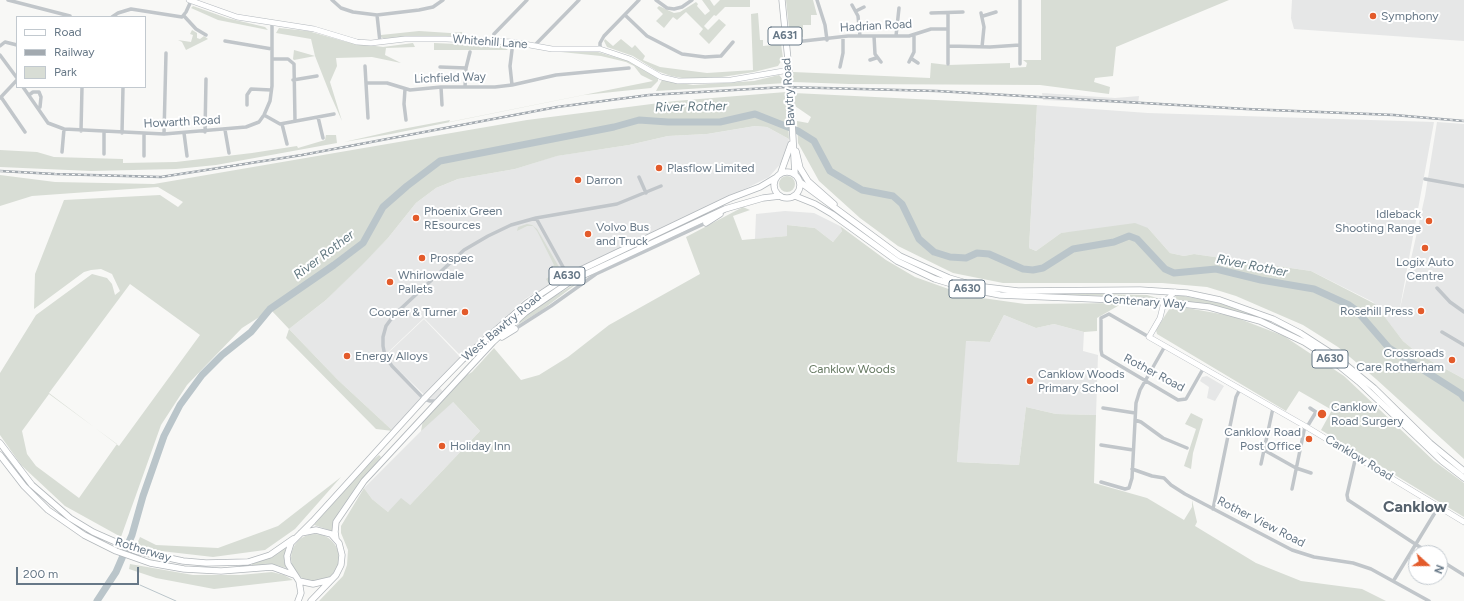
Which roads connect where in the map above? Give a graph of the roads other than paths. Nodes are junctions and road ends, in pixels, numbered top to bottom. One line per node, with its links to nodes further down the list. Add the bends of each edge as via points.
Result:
1 (8, 0): 23 (street)
2 (190, 0): 25 (street); 26 (main road, Whitehill Lane, via 237,17)
3 (332, 0): 21 (street, via 341,8 352,12)
4 (443, 0): 21 (street, via 433,7)
5 (527, 0): 28 (street)
6 (579, 0): 42 (street)
7 (639, 0): 22 (street)
8 (656, 0): 9 (street, via 667,8 674,9)
9 (692, 0)
10 (782, 0): 40 (main road, Bawtry Road / A631)
11 (817, 0): 35 (street)
12 (1020, 0): 43 (street)
13 (852, 5): 16 (street)
14 (864, 7): 16 (street)
15 (899, 8): 33 (street)
16 (856, 11): 31 (street)
17 (948, 12): 18 (street); 20 (street); 27 (street)
18 (963, 12)
19 (996, 12): 46 (street, via 982,15)
20 (931, 13)
21 (377, 15): 37 (street)
22 (625, 15): 39 (street, via 652,40 682,54 721,56); 48 (street, via 602,38)
23 (70, 16)
24 (114, 16): 25 (street, via 131,9)
25 (184, 16): 29 (street)
26 (272, 23): 37 (main road, Whitehill Lane, via 319,30 357,42); 47 (street)
27 (948, 29): 30 (street, Hadrian Road, via 931,29); 45 (street)
28 (494, 34)
29 (206, 35)
30 (914, 35): 33 (street, Hadrian Road); 57 (street, via 911,61)
31 (860, 36): 32 (street, Hadrian Road); 34 (street, Hadrian Road)
32 (874, 36): 33 (street, Hadrian Road); 52 (street)
33 (896, 36)
34 (844, 37): 35 (street, Hadrian Road); 62 (street)
35 (828, 40): 40 (street, Hadrian Road)
36 (225, 41): 47 (street)
37 (380, 42): 38 (main road, Whitehill Lane, via 418,39)
38 (513, 42): 42 (main road, Whitehill Lane); 72 (street, via 510,66)
39 (733, 42)
40 (786, 43): 65 (main road, Bawtry Road / A631)
41 (16, 45): 44 (street, via 7,42)
42 (535, 45): 48 (main road, Whitehill Lane, via 552,49)
43 (1020, 45): 46 (street); 59 (street)
44 (0, 46)
45 (948, 46): 46 (street); 58 (street)
46 (982, 47)
47 (272, 49): 53 (street)
48 (600, 49): 65 (main road, Whitehill Lane, via 630,59 661,77 678,81 731,80)
49 (470, 52): 63 (street)
50 (166, 53): 101 (street)
51 (0, 55): 55 (street)
52 (876, 58): 54 (street); 56 (street)
53 (272, 59): 70 (street, via 288,59 292,62); 79 (street)
54 (870, 60)
55 (2, 61): 67 (street)
56 (881, 62)
57 (918, 64)
58 (948, 64)
59 (1020, 64)
60 (366, 66): 71 (street)
61 (440, 67): 63 (street)
62 (840, 67)
63 (466, 68): 74 (street)
64 (629, 68): 72 (street, Lichfield Way, via 556,75)
65 (789, 70): 102 (main road, Bawtry Road / A631)
66 (317, 76): 70 (street)
67 (16, 78)
68 (206, 79): 97 (street)
69 (16, 80): 81 (street)
70 (293, 80): 90 (street)
71 (366, 83): 78 (street, Lichfield Way, via 382,82); 88 (street)
72 (512, 85): 74 (street, Lichfield Way)
73 (441, 87): 74 (street, Lichfield Way); 78 (street, Lichfield Way); 83 (street)
74 (465, 87)
75 (24, 88): 80 (street, Howarth Road)
76 (82, 88): 94 (street)
77 (123, 88): 98 (street)
78 (405, 89): 89 (street)
79 (271, 90): 82 (street, via 251,89 247,95); 86 (street)
80 (28, 95): 84 (street, via 39,92); 92 (street, Howarth Road, via 48,123)
81 (0, 97): 95 (street)
82 (247, 105)
83 (442, 105)
84 (40, 107)
85 (334, 114): 87 (street)
86 (264, 115): 91 (street); 93 (street, Howarth Road, via 259,122 252,125)
87 (318, 117): 90 (street); 103 (street)
88 (368, 118)
89 (406, 120)
90 (295, 121): 91 (street)
91 (282, 124): 104 (street)
92 (64, 129): 94 (street, Howarth Road); 105 (street)
93 (225, 130): 97 (street, Howarth Road); 106 (street)
94 (81, 131): 96 (street, Howarth Road)
95 (25, 132)
96 (104, 132): 98 (street, Howarth Road); 107 (street)
97 (205, 132): 99 (street, Howarth Road)
98 (122, 133): 100 (street, Howarth Road)
99 (184, 133): 101 (street, Howarth Road); 109 (street)
100 (144, 134): 101 (street, Howarth Road); 108 (street)
101 (164, 134)
102 (792, 135): 110 (main road, Bawtry Road / A631, via 788,157); 111 (main road, Bawtry Road); 124 (main road, A630, via 800,168 808,181)
103 (323, 138)
104 (287, 144)
105 (62, 152)
106 (229, 153)
107 (104, 154)
108 (144, 156)
109 (187, 156)
110 (781, 172): 111 (main road, via 789,171); 113 (main road, A630)
111 (795, 174): 115 (main road, A630)
112 (639, 177): 118 (street)
113 (775, 178): 119 (main road, via 774,189); 125 (main road, West Bawtry Road / A630)
114 (1425, 179): 117 (street)
115 (800, 182): 120 (main road); 124 (main road, A630)
116 (661, 186): 118 (street)
117 (1464, 186)
118 (646, 193): 122 (street, via 617,204)
119 (780, 196): 120 (main road, A630); 121 (main road, West Bawtry Road / A630)
120 (795, 196): 129 (main road, Centenary Way / A630, via 826,211 897,261 959,287 1000,295)
121 (725, 209): 123 (main road); 135 (main road, West Bawtry Road / A630, via 566,284 526,312)
122 (536, 218): 125 (street); 141 (street, via 511,225 464,250 394,315 386,326 382,346 385,356)
123 (706, 223): 131 (street, West Bawtry Road, via 596,274)
124 (858, 226): 127 (main road, A630, via 900,256 939,274 976,286 1018,290)
125 (568, 276): 141 (main road, West Bawtry Road / A630, via 527,302 462,360)
126 (1438, 288): 130 (street, via 1450,302)
127 (1149, 291): 128 (main road, A630); 129 (main road, via 1159,295)
128 (1174, 292): 129 (main road); 159 (main road, Centenary Way / A630, via 1236,305 1273,320 1316,343 1374,388 1430,443)
129 (1164, 302): 134 (main road, via 1160,318); 161 (main road, Centenary Way / A630, via 1208,307 1260,321 1304,342 1360,382 1436,456)
130 (1464, 312)
131 (515, 329): 135 (main road)
132 (1442, 332): 136 (street)
133 (1101, 334): 134 (street, Canklow Road, via 1101,318 1104,315 1111,315); 139 (street, Rother Road, via 1102,355)
134 (1149, 337): 137 (main road, Canklow Road)
135 (493, 342): 142 (main road, West Bawtry Road / A630)
136 (1464, 345)
137 (1165, 346): 138 (main road, Canklow Road); 139 (street)
138 (1203, 369): 139 (street, Rother Road, via 1186,399 1182,401); 140 (main road, Canklow Road)
139 (1145, 381): 146 (street, via 1138,396)
140 (1240, 389): 144 (main road, Canklow Road); 165 (street, via 1236,397)
141 (424, 399): 142 (street, via 430,402); 167 (main road, West Bawtry Road / A630)
142 (438, 400): 169 (main road, West Bawtry Road / A630, via 356,492 336,522)
143 (1103, 408): 146 (street)
144 (1273, 408): 148 (main road, Canklow Road); 153 (street)
145 (1310, 408): 148 (street, via 1316,412)
146 (1135, 414): 147 (street)
147 (1135, 420): 151 (street, via 1163,438); 152 (street)
148 (1306, 426): 155 (main road, Canklow Road); 157 (street)
149 (0, 443): 168 (main road, Rotherway, via 32,485 70,518 119,545 136,551 206,564 248,562 270,555)
150 (1101, 445): 152 (street)
151 (1187, 448)
152 (1133, 450): 158 (street)
153 (1264, 450): 156 (street); 157 (street)
154 (0, 455): 172 (main road, Rotherway, via 24,486 48,510 84,535 116,551 163,566 192,570 222,571 272,567)
155 (1356, 456): 164 (main road, Canklow Road); 170 (street, via 1348,500)
156 (1261, 464)
157 (1296, 468): 160 (street); 163 (street)
158 (1132, 469): 162 (street, via 1128,489); 165 (street, Rother View Road, via 1164,478 1174,487)
159 (1464, 471)
160 (1311, 473)
161 (1464, 478)
162 (1101, 482)
163 (1292, 489)
164 (1439, 506): 166 (main road, Canklow Road); 170 (street)
165 (1213, 509): 176 (street, Rother View Road, via 1292,550 1314,557 1360,565)
166 (1464, 522)
167 (300, 533): 168 (main road); 169 (main road, via 316,530 331,534)
168 (295, 538): 172 (main road, via 289,546 287,556)
169 (336, 539): 175 (main road, via 341,547 342,560 339,570)
170 (1415, 544): 176 (street)
171 (1448, 565): 173 (street)
172 (294, 575): 174 (main road)
173 (1464, 575)
174 (299, 580): 175 (main road, via 313,584); 177 (main road, via 301,593)
175 (330, 580): 178 (main road)
176 (1394, 580): 179 (street, Rother View Road)
177 (298, 601)
178 (311, 601)
179 (1429, 601)

